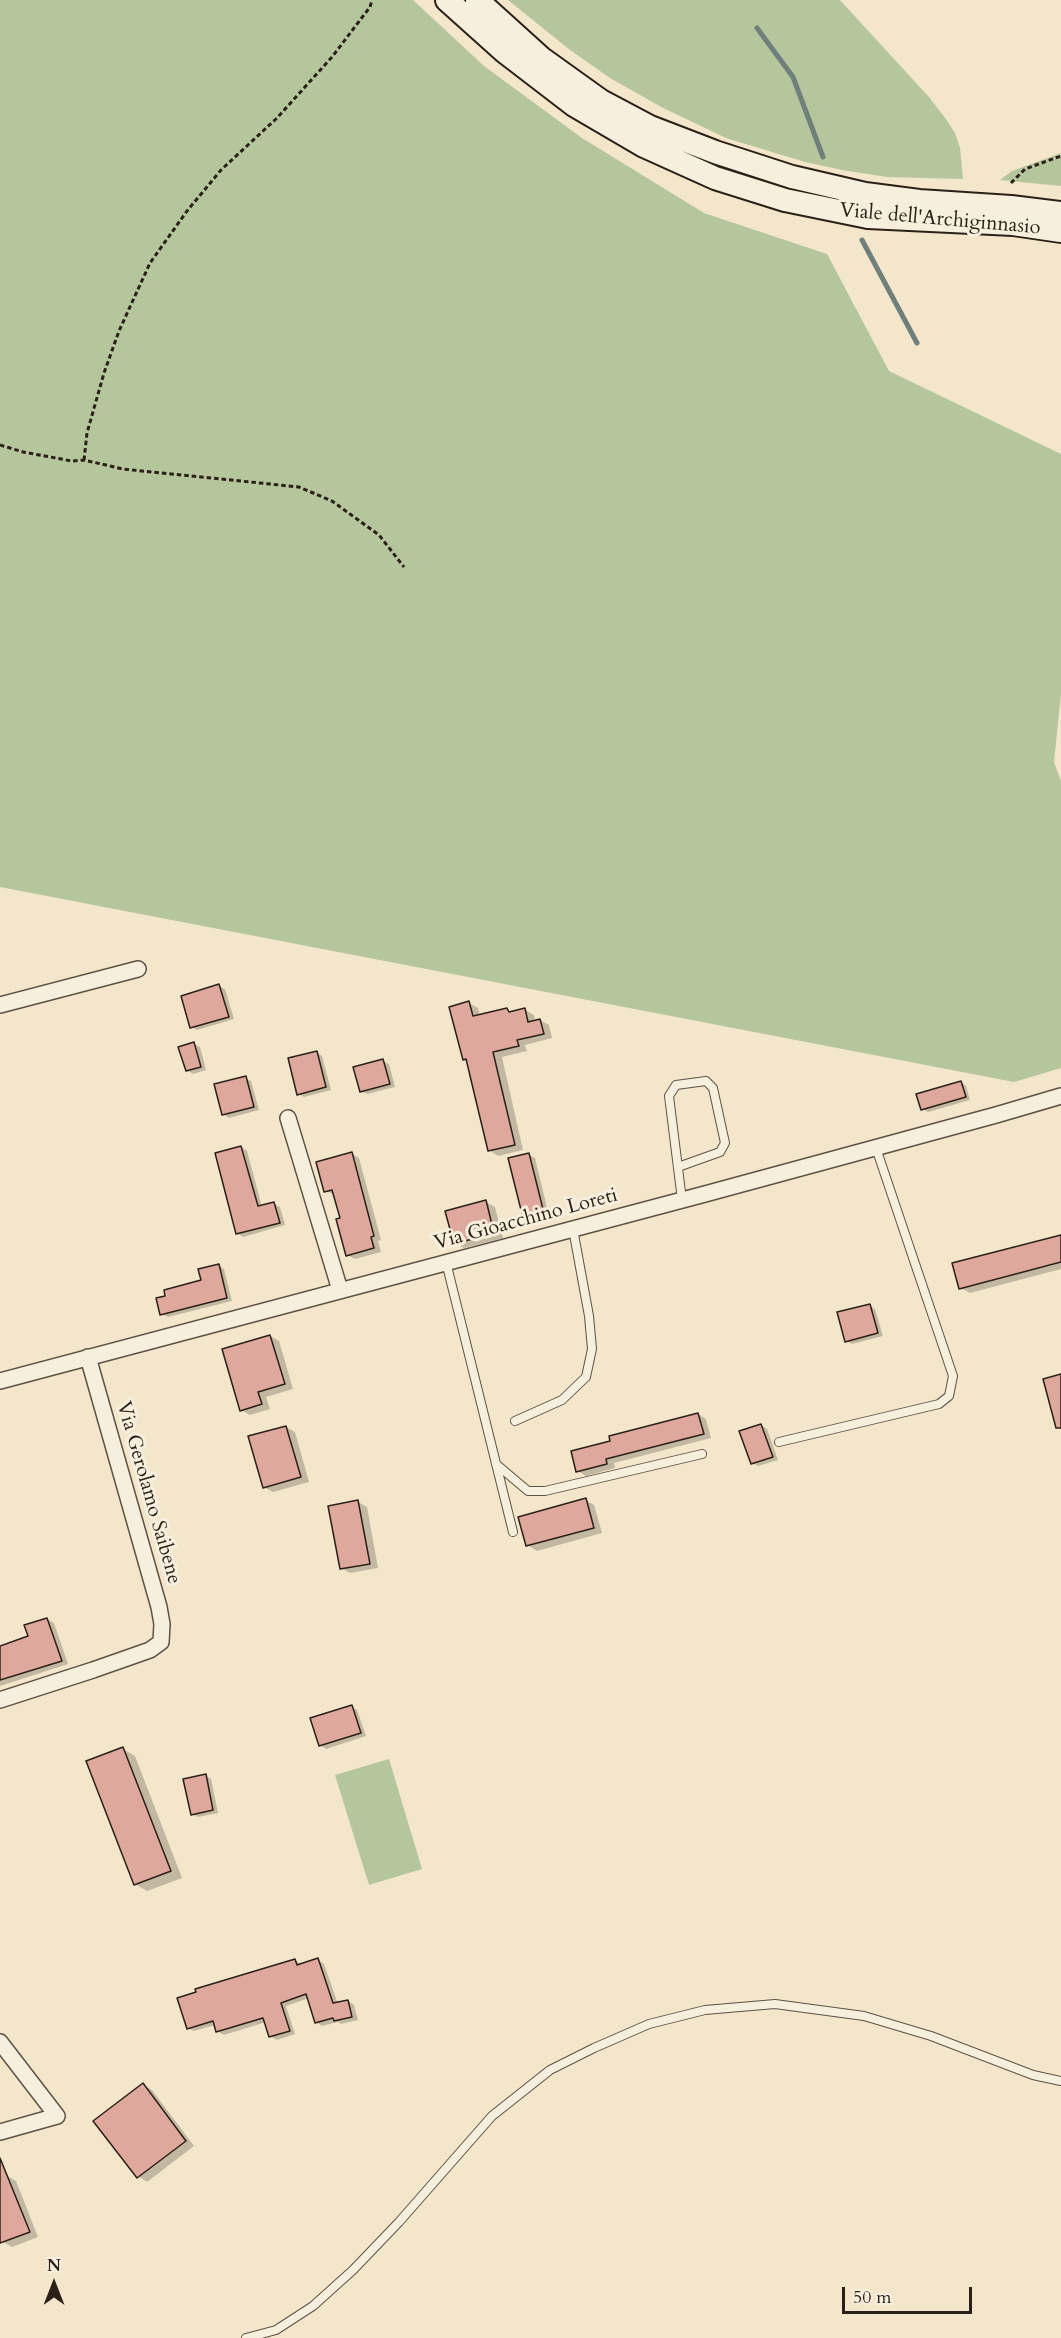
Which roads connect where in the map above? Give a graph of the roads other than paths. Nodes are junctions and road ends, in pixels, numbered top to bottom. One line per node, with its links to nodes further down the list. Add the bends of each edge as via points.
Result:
1 (447, 0): 4 (street, Viale dell'Archiginnasio, via 505,52 574,105 644,146 715,178 785,200 868,217 1013,224)
2 (477, 0): 3 (street, Viale dell'Archiginnasio, via 586,92 638,122 683,140 770,170 853,191)
3 (1061, 213)
4 (1061, 231)
5 (138, 969): 6 (street)
6 (0, 1005)
7 (1061, 1096): 9 (street, Via Gioacchino Loreti)
8 (288, 1118): 14 (street)
9 (876, 1148): 11 (street, Via Gioacchino Loreti); 18 (lane, via 953,1376 949,1396 939,1404)
10 (678, 1167): 10 (lane, via 669,1096 676,1085 706,1081 713,1088 725,1143 720,1152); 11 (lane)
11 (682, 1200): 12 (street, Via Gioacchino Loreti)
12 (573, 1229): 13 (street, Via Gioacchino Loreti); 17 (lane, via 592,1348 586,1377 562,1400)
13 (446, 1262): 14 (street, Via Gioacchino Loreti); 20 (lane)
14 (340, 1290): 15 (street, Via Gioacchino Loreti)
15 (88, 1357): 16 (street, Via Gioacchino Loreti); 22 (street, Via Gerolamo Saibene, via 159,1607 161,1642 112,1664)
16 (0, 1381)
17 (515, 1421)
18 (779, 1442)
19 (702, 1455): 20 (lane, via 545,1491 528,1491)
20 (496, 1464): 21 (lane)
21 (513, 1532)
22 (0, 1700)
23 (0, 2042): 25 (street, via 57,2116)
24 (1061, 2081): 26 (lane, via 1033,2075 931,2036 864,2016 775,2004 705,2010 649,2024 550,2070 492,2116 399,2222 313,2306 276,2330)
25 (0, 2132)
26 (246, 2338)

